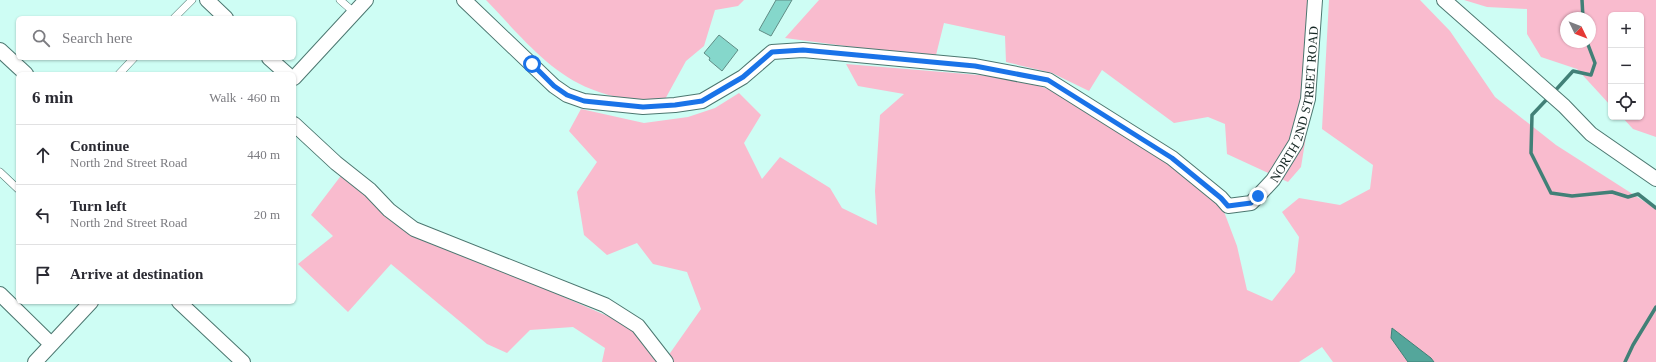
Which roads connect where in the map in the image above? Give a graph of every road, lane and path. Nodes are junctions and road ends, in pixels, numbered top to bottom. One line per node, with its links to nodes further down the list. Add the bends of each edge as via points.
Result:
1 (192, 0): 9 (lane)
2 (207, 0): 10 (street)
3 (340, 0): 8 (lane)
4 (366, 0): 8 (street)
5 (464, 0): 6 (street, NORTH 2ND STREET ROAD, via 554,86 567,95 584,101 643,107 702,101 743,77 772,52 803,50 975,66 1048,80 1172,158 1228,206 1251,203 1273,180 1296,143 1308,99)
6 (1315, 0)
7 (1444, 0): 20 (street, via 1564,106 1591,134)
8 (355, 13): 17 (street)
9 (176, 16)
10 (224, 16)
11 (0, 50): 14 (street)
12 (132, 60): 15 (lane)
13 (272, 60): 16 (street)
14 (24, 72)
15 (121, 72)
16 (285, 72)
17 (296, 76)
18 (296, 126): 28 (street, via 370,190 389,210 414,229 605,305 638,326)
19 (0, 172): 21 (lane)
20 (1656, 179)
21 (16, 187)
22 (0, 294): 25 (street)
23 (89, 304): 25 (street)
24 (181, 304): 27 (street)
25 (51, 344): 26 (street)
26 (35, 362)
27 (243, 362)
28 (666, 362)

